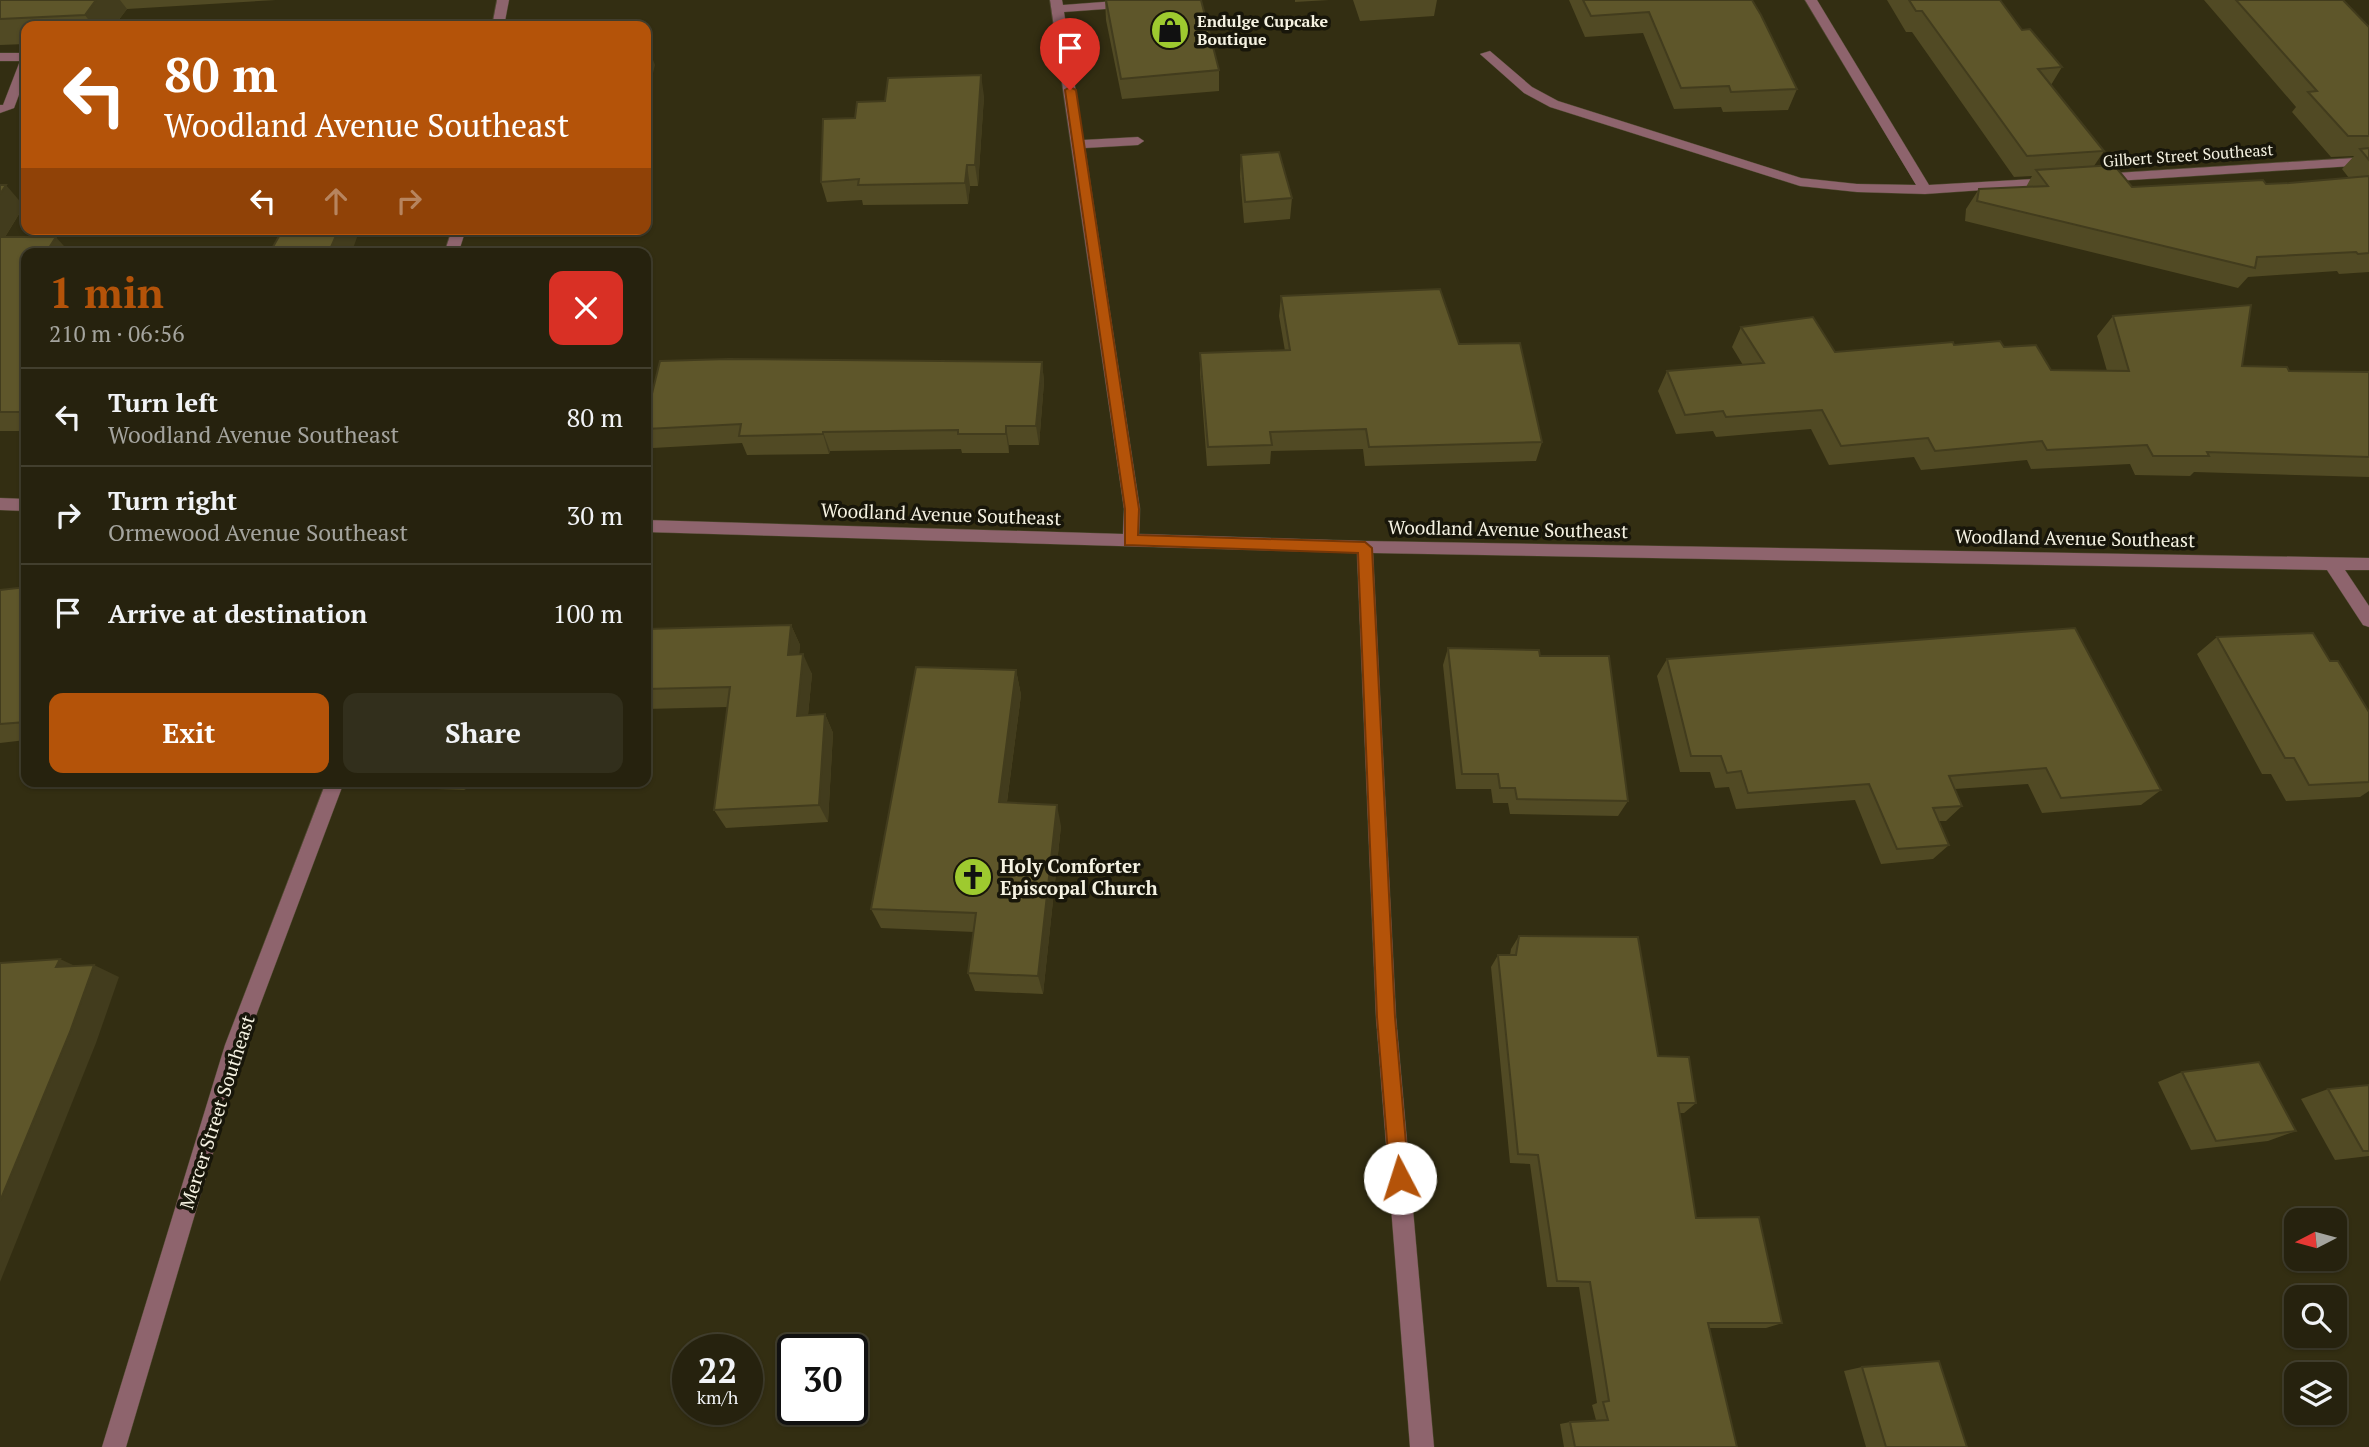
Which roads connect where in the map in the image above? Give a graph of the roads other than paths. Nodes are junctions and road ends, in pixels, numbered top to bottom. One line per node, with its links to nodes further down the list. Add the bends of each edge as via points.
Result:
1 (503, 0): 5 (street)
2 (1174, 0): 4 (street)
3 (1811, 0): 16 (street)
4 (1057, 5): 12 (street)
5 (499, 21)
6 (1486, 54): 16 (street, via 1528,90 1553,104 1725,160 1800,182)
7 (0, 57): 8 (street)
8 (21, 58)
9 (21, 69): 10 (street)
10 (4, 108)
11 (1138, 141): 12 (street)
12 (1079, 144): 20 (street, via 1132,509)
13 (2369, 161): 14 (street, Gilbert Street Southeast)
14 (2092, 179)
15 (2064, 181): 16 (street)
16 (1925, 190)
17 (0, 505): 18 (street)
18 (21, 505)
19 (651, 526): 20 (street, Woodland Avenue Southeast)
20 (1130, 541): 21 (street, Woodland Avenue Southeast)
21 (1365, 548): 22 (street, Woodland Avenue Southeast); 27 (street, via 1386,1017)
22 (2331, 563): 23 (street, Woodland Avenue Southeast); 24 (street)
23 (2369, 564)
24 (2369, 620)
25 (333, 787): 26 (street, Mercer Street Southeast, via 236,1045)
26 (114, 1447)
27 (1422, 1447)

